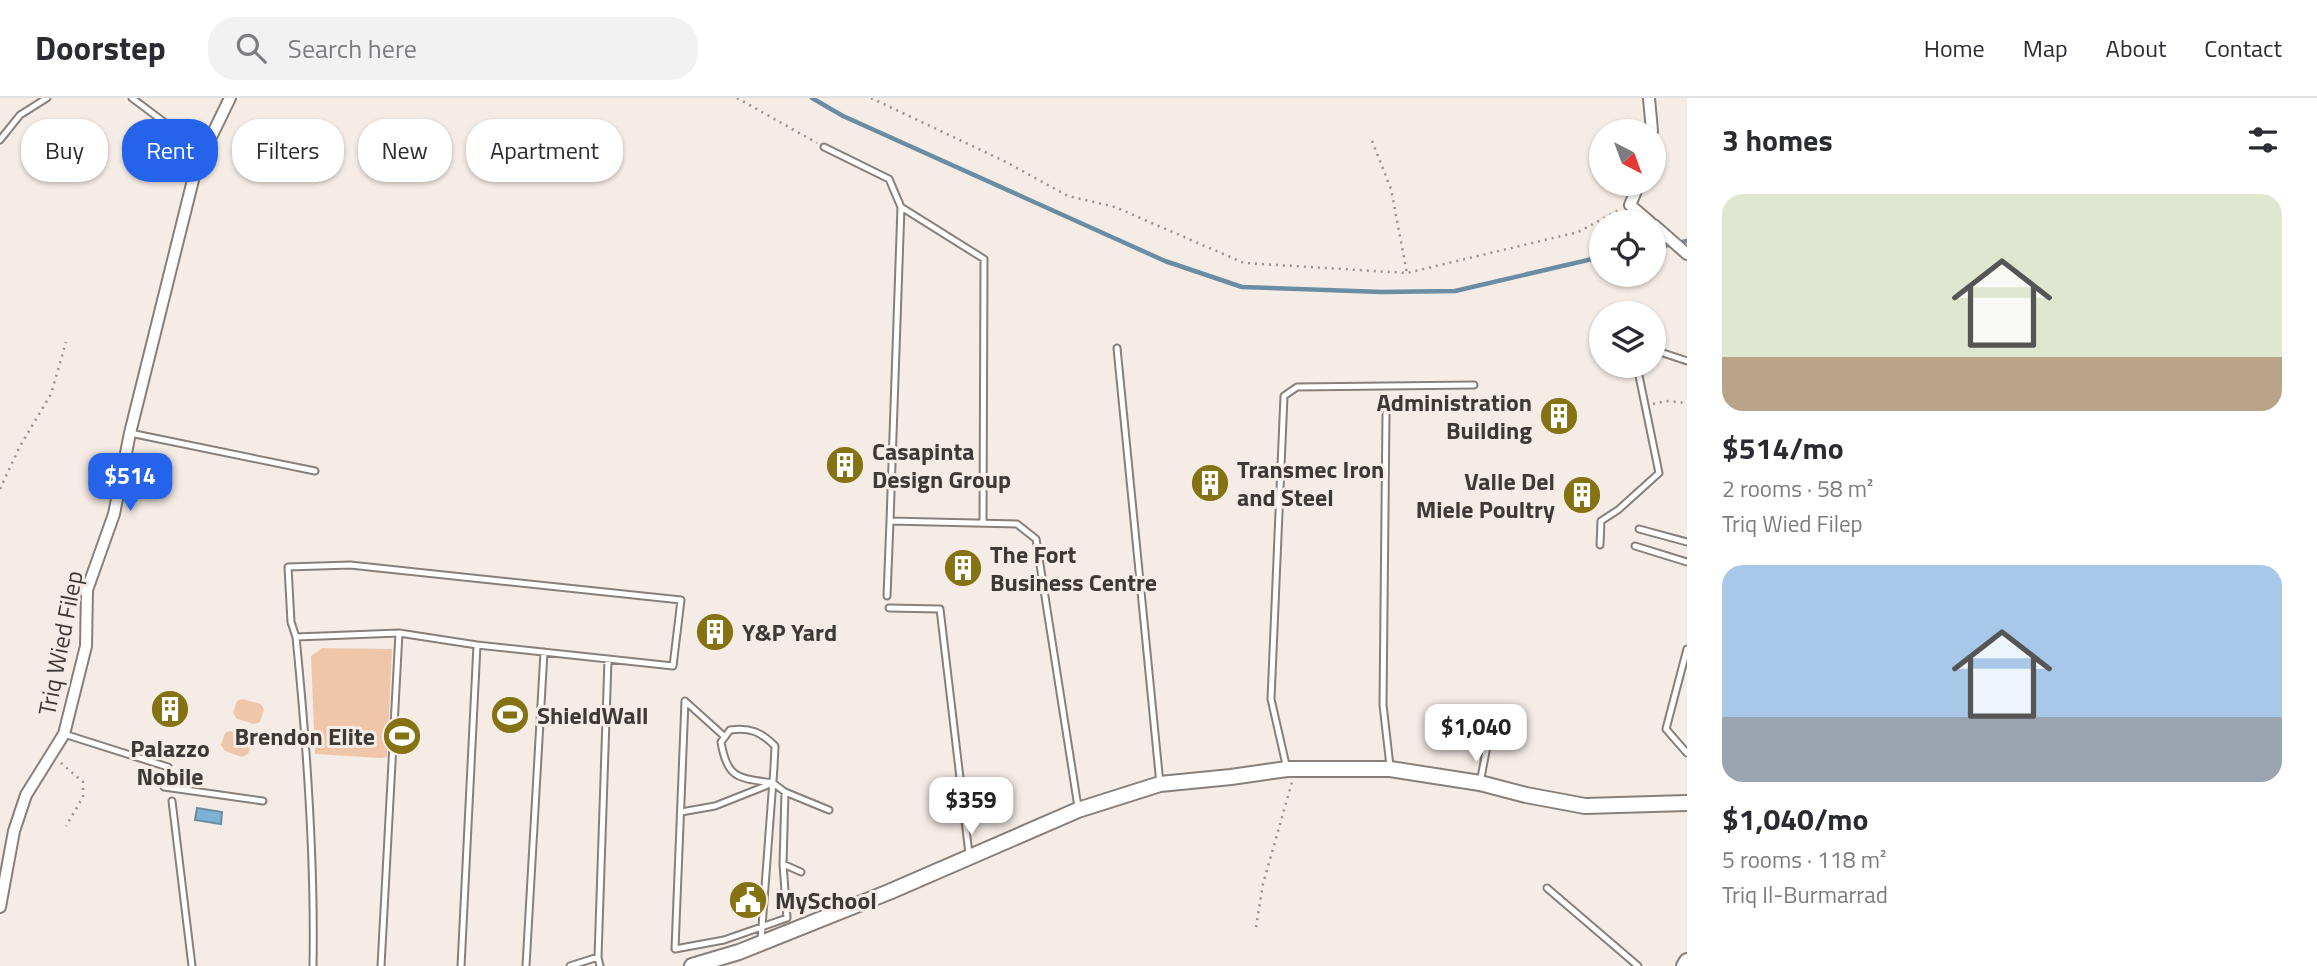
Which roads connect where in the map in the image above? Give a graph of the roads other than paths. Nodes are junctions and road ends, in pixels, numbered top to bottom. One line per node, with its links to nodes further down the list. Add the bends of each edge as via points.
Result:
1 (47, 98): 8 (lane, via 20,115)
2 (132, 98): 5 (lane)
3 (230, 98): 7 (street, Triq Wied Filep)
4 (1649, 98): 6 (street)
5 (160, 119)
6 (1651, 119)
7 (218, 123)
8 (0, 141)
9 (824, 147): 11 (lane, via 889,179)
10 (193, 182): 20 (street, Triq Wied Filep)
11 (901, 207): 22 (lane); 23 (lane, via 984,259)
12 (1666, 236): 13 (street)
13 (1687, 254)
14 (1117, 348): 45 (lane)
15 (1666, 355): 16 (lane)
16 (1687, 361)
17 (1640, 378): 26 (lane, via 1660,473 1601,521)
18 (1474, 385): 41 (lane, via 1297,387 1284,397 1271,699)
19 (1386, 413): 42 (lane, via 1382,705)
20 (130, 433): 21 (lane); 37 (street, Triq Wied Filep, via 114,514 87,590 86,646)
21 (315, 471)
22 (890, 521): 23 (lane); 29 (lane)
23 (983, 523): 51 (lane, via 1017,524 1036,539)
24 (1639, 529): 25 (lane)
25 (1687, 542)
26 (1600, 545)
27 (1636, 546): 28 (lane)
28 (1687, 562)
29 (887, 596)
30 (888, 608): 53 (lane, via 940,609)
31 (399, 633): 32 (lane); 33 (lane); 65 (lane)
32 (296, 637): 36 (lane, via 290,622 288,567 350,565 681,600 673,666); 64 (lane, via 309,766)
33 (477, 645): 35 (lane); 66 (lane)
34 (1687, 649): 40 (lane, via 1666,729)
35 (544, 652): 36 (lane); 67 (lane)
36 (608, 660): 61 (lane)
37 (64, 733): 48 (lane, via 168,767 164,787); 57 (street, Triq Wied Filep, via 26,795)
38 (725, 737): 43 (lane, via 721,742 724,763 736,775); 43 (lane, via 730,730 744,728 763,733 775,746); 52 (lane, via 685,701)
39 (1487, 746): 44 (lane)
40 (1687, 753)
41 (1291, 769): 42 (street); 45 (street)
42 (1390, 769): 44 (street)
43 (773, 783): 46 (lane); 52 (lane, via 715,806); 59 (lane)
44 (1480, 783): 49 (street, via 1585,806)
45 (1160, 784): 51 (street)
46 (785, 792): 50 (lane); 54 (lane)
47 (172, 801): 63 (lane)
48 (263, 801)
49 (1687, 803)
50 (829, 810)
51 (1078, 810): 53 (street)
52 (681, 812): 59 (lane, via 675,949)
53 (970, 857): 58 (street)
54 (783, 864): 55 (lane); 58 (lane)
55 (802, 872)
56 (1547, 888): 71 (lane)
57 (0, 907)
58 (790, 924): 59 (lane); 60 (street)
59 (762, 927): 60 (lane)
60 (761, 943): 70 (street)
61 (598, 957): 68 (lane); 69 (lane)
62 (1687, 961): 72 (street)
63 (192, 966)
64 (313, 966)
65 (381, 966)
66 (461, 966)
67 (526, 966)
68 (570, 966)
69 (600, 966)
70 (692, 966)
71 (1638, 966)
72 (1684, 966)

